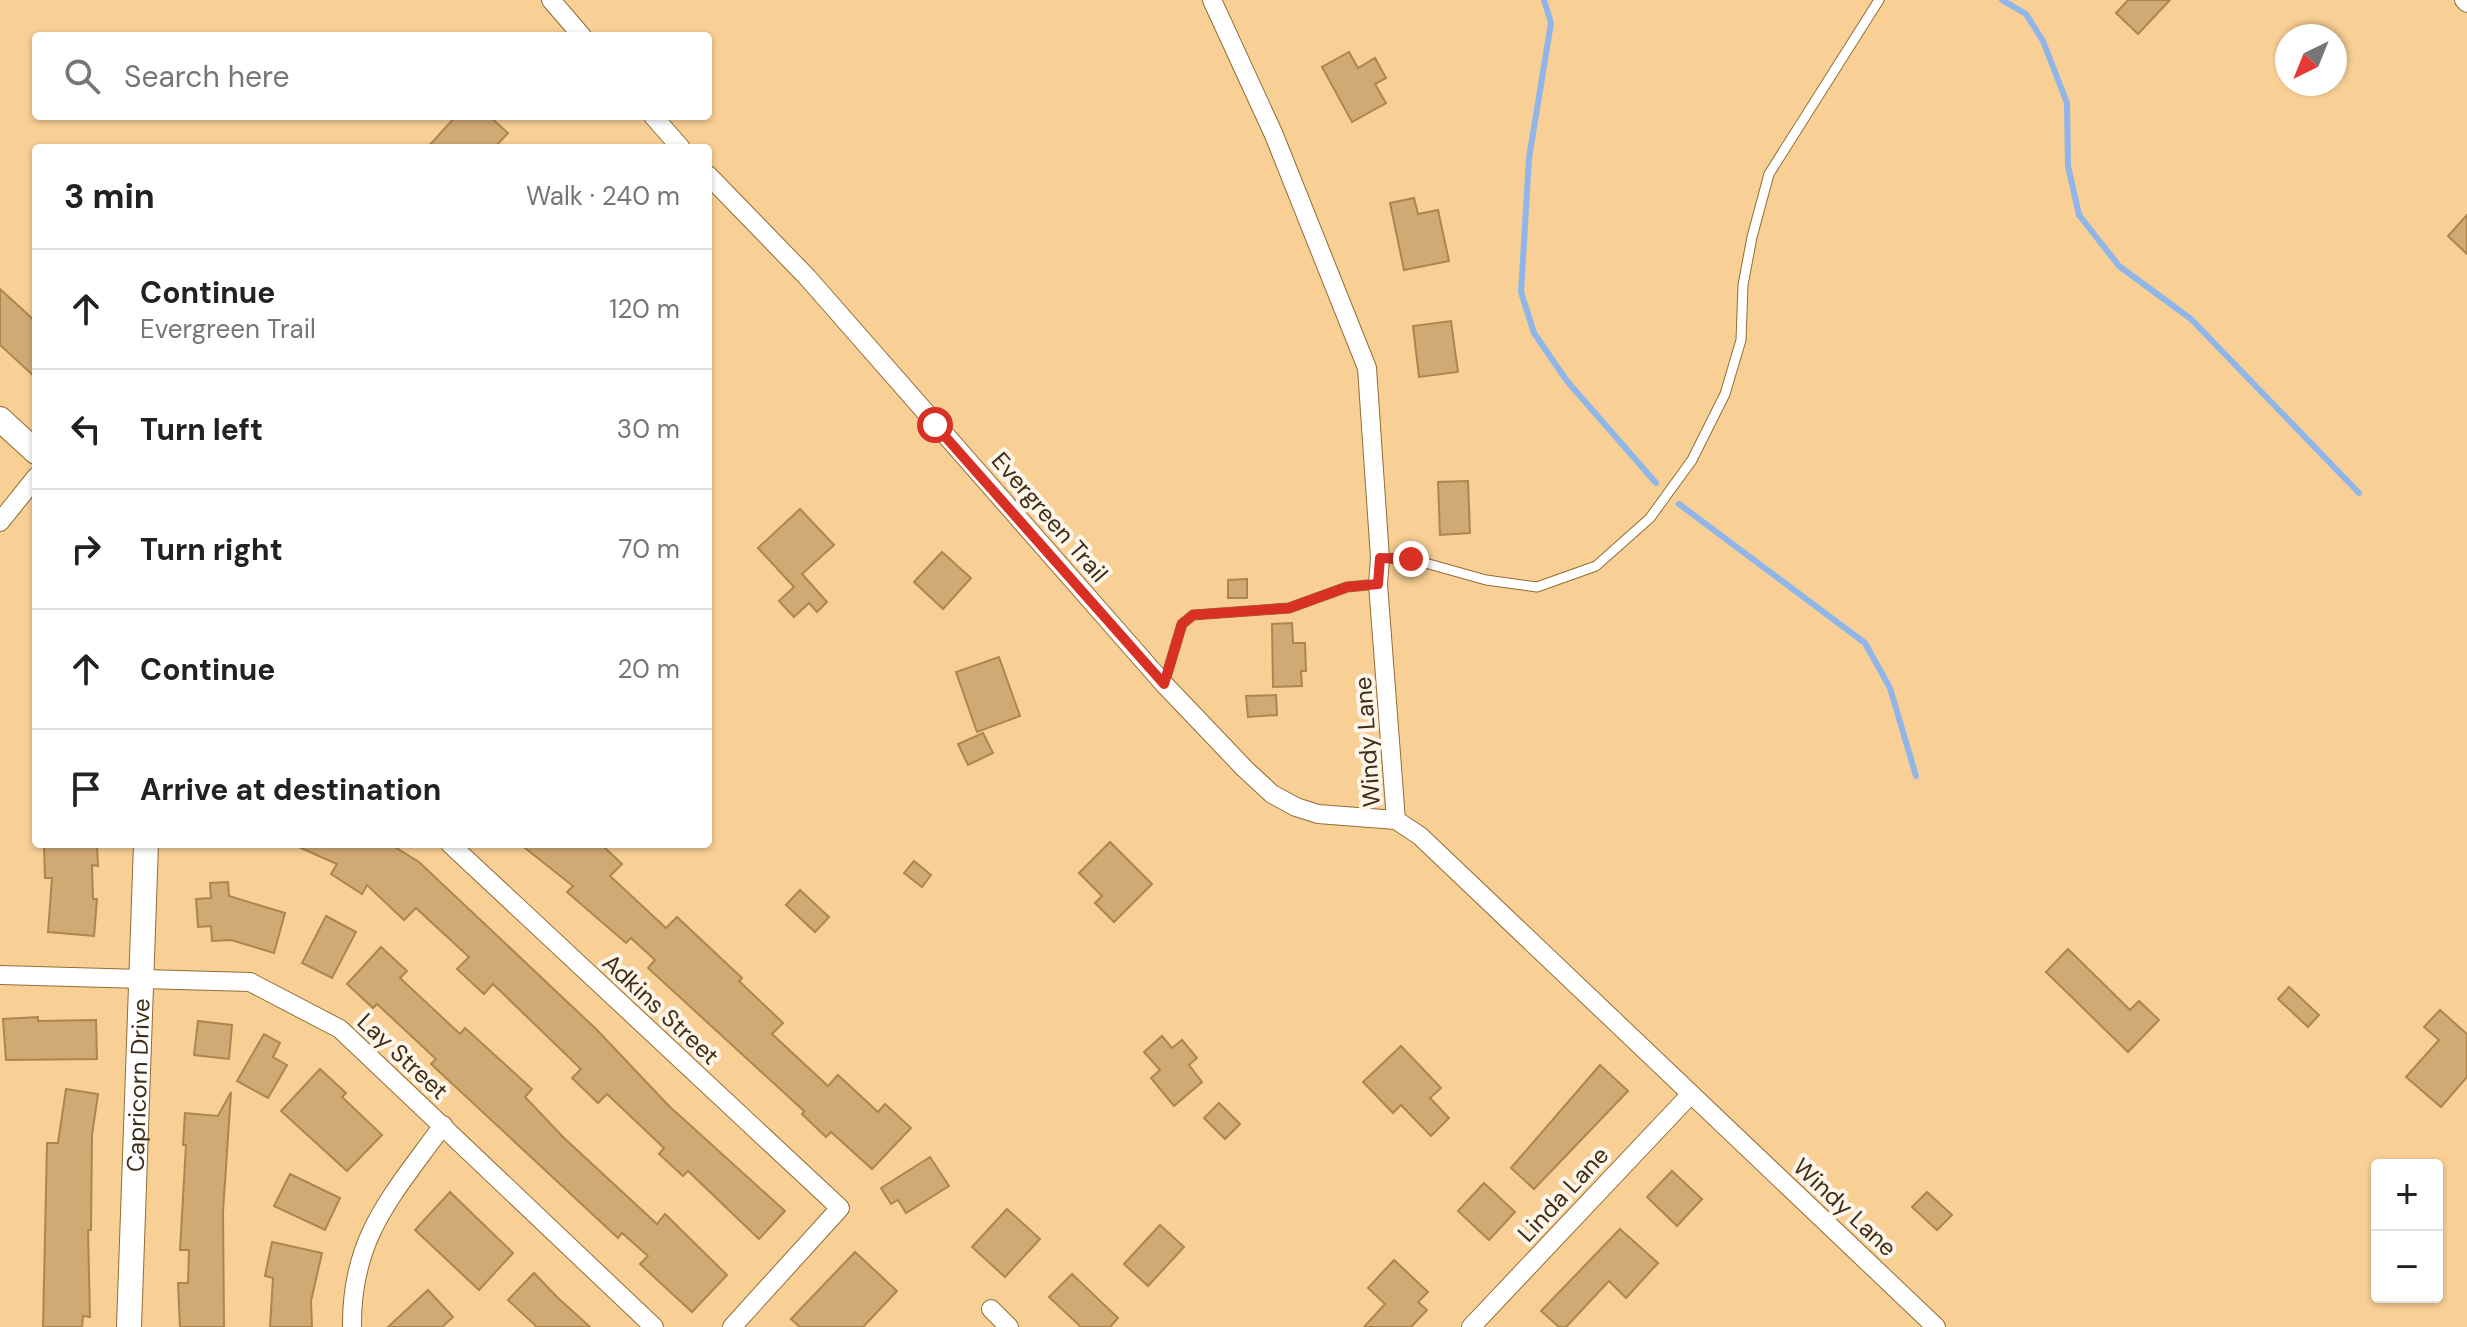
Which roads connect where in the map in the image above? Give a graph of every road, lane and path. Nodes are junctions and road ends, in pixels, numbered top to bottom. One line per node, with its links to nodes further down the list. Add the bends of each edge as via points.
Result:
1 (551, 0): 4 (street)
2 (1212, 0): 12 (street, Windy Lane, via 1274,135 1367,368)
3 (1879, 0): 12 (lane, via 1769,174 1743,285 1741,340 1725,394 1692,460 1650,518 1596,566 1537,587 1486,580 1411,559)
4 (579, 32)
5 (656, 120): 6 (street)
6 (678, 144)
7 (712, 179): 14 (street, Evergreen Trail, via 807,277)
8 (0, 419): 9 (street)
9 (32, 448)
10 (32, 482): 11 (street)
11 (0, 522)
12 (1380, 558): 13 (street, Windy Lane)
13 (1378, 584): 14 (lane, via 1347,587 1289,608 1193,615 1182,624); 15 (street, Windy Lane)
14 (1164, 684): 15 (street, Evergreen Trail, via 1272,794 1318,814)
15 (1396, 820): 20 (street, Windy Lane, via 1420,836)
16 (146, 848): 19 (street, Capricorn Drive)
17 (454, 848): 26 (street, Adkins Street, via 840,1208)
18 (0, 975): 19 (street, Lay Street)
19 (143, 979): 21 (street, Lay Street, via 250,982 340,1029); 23 (street, Capricorn Drive)
20 (1690, 1095): 28 (street, Linda Lane); 29 (street, Windy Lane)
21 (443, 1125): 24 (street, via 371,1225 360,1255); 25 (street, Lay Street)
22 (991, 1309): 27 (street)
23 (129, 1327)
24 (352, 1327)
25 (654, 1327)
26 (732, 1327)
27 (1009, 1327)
28 (1471, 1327)
29 (1936, 1327)

